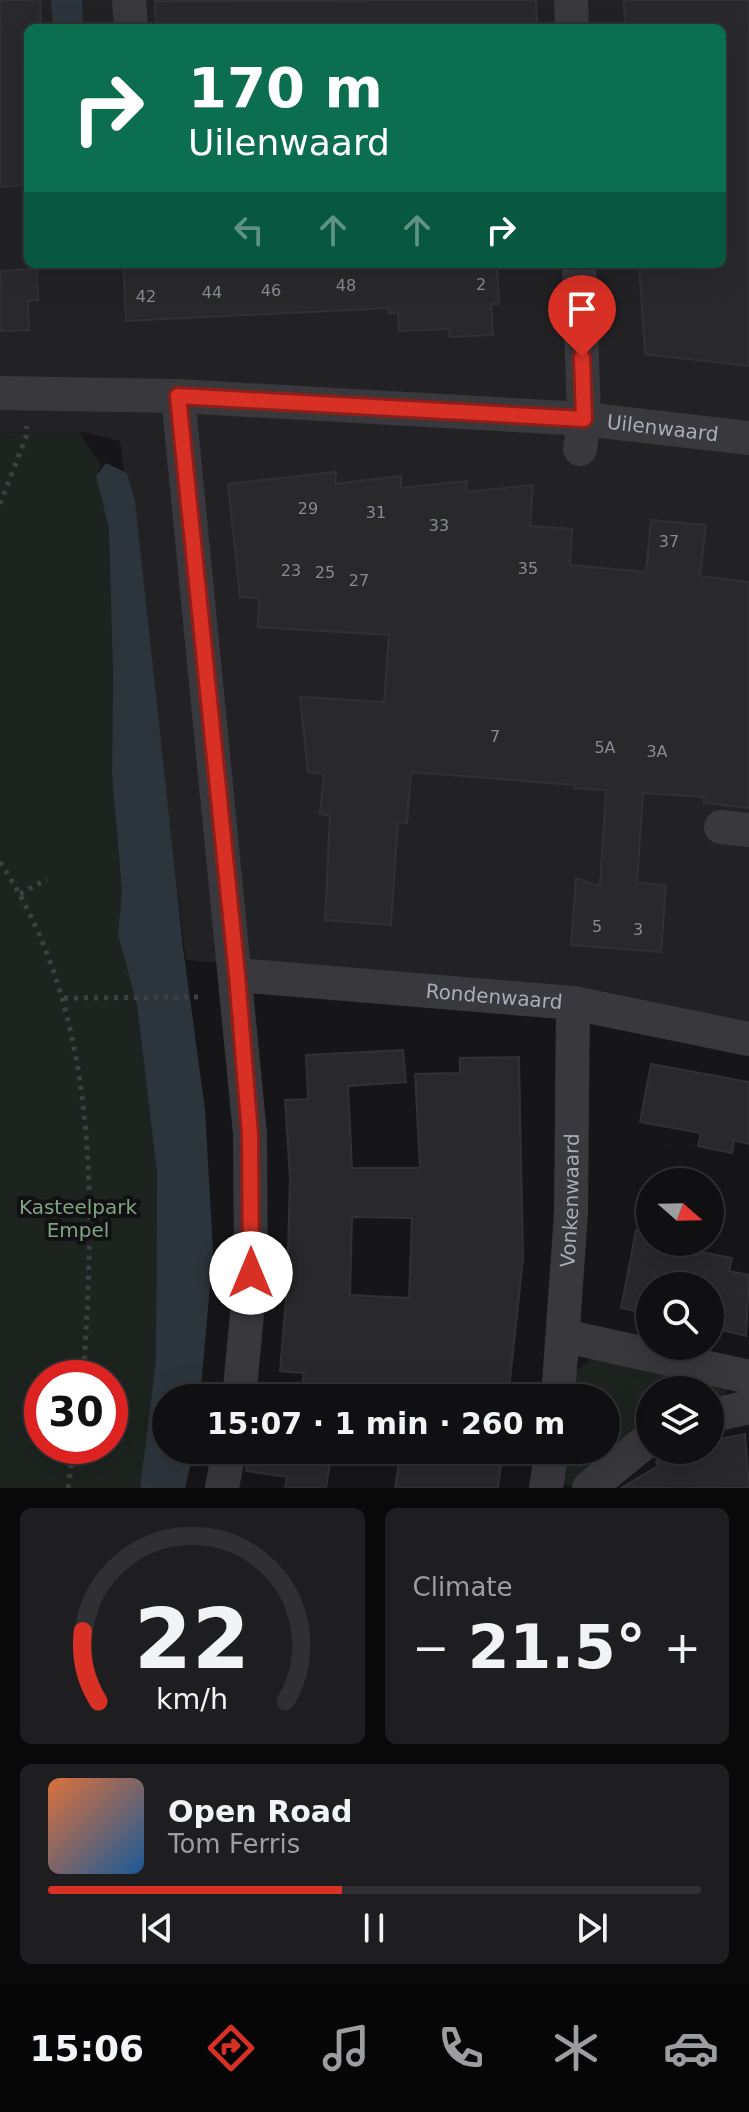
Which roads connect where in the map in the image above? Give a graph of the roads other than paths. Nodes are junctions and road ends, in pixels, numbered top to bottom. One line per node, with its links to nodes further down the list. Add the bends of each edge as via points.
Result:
1 (129, 0): 3 (street)
2 (571, 0): 4 (street)
3 (131, 24)
4 (572, 24)
5 (579, 268): 8 (street)
6 (14, 392): 7 (street, Uilenwaard)
7 (178, 396): 8 (street, Uilenwaard); 10 (street)
8 (582, 434): 9 (street, Uilenwaard)
9 (749, 438)
10 (237, 986): 11 (street, Rondenwaard); 15 (street, via 250,1134 251,1273)
11 (573, 1003): 12 (street, Rondenwaard); 13 (street, Vonkenwaard)
12 (749, 1039)
13 (565, 1336): 14 (street); 16 (street, Vonkenwaard)
14 (749, 1377)
15 (240, 1384)
16 (560, 1384)
17 (749, 1407): 18 (street)
18 (724, 1413)
19 (636, 1449): 24 (street)
20 (226, 1464): 22 (street)
21 (550, 1464): 23 (street)
22 (222, 1488)
23 (546, 1488)
24 (589, 1488)

